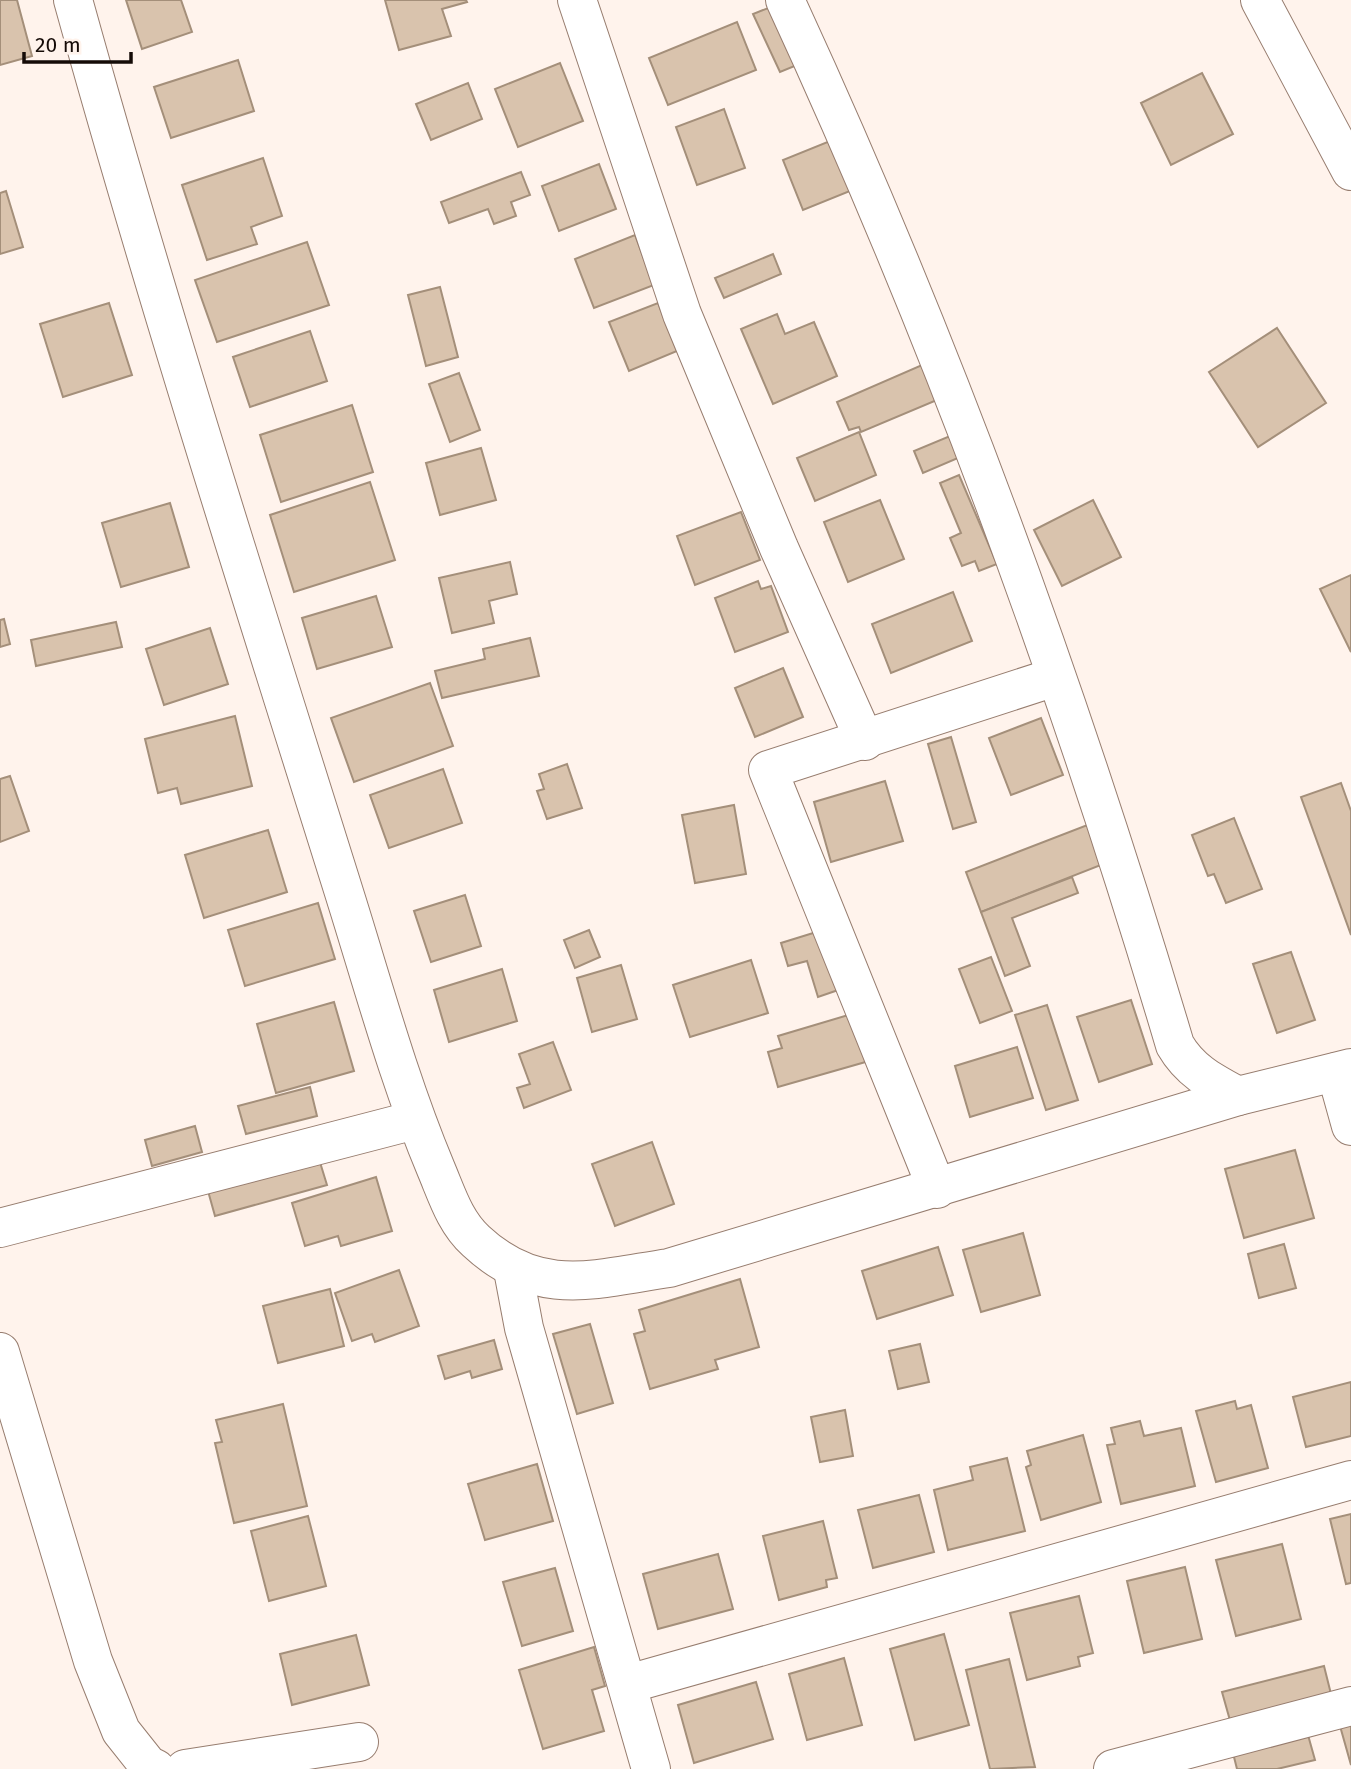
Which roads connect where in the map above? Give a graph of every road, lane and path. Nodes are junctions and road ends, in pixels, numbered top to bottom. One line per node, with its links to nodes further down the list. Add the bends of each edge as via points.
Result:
1 (74, 0): 10 (street, via 254,611)
2 (577, 0): 7 (street, via 682,314)
3 (785, 0): 6 (street, via 850,141 941,366)
4 (1261, 0): 5 (street)
5 (1351, 171)
6 (1055, 677): 7 (street); 9 (street, via 1120,860 1175,1045 1199,1075)
7 (865, 741): 12 (street, via 768,770)
8 (1344, 1070): 9 (street); 11 (street)
9 (1238, 1097): 12 (street)
10 (415, 1120): 13 (street); 14 (street, via 456,1218)
11 (1351, 1126)
12 (937, 1189): 14 (street, via 669,1268 574,1282)
13 (0, 1228)
14 (513, 1270): 17 (street, via 524,1328)
15 (0, 1352): 20 (street, via 93,1661 121,1731)
16 (1351, 1480): 17 (street)
17 (628, 1684): 22 (street)
18 (1351, 1706): 23 (street)
19 (359, 1742): 21 (street)
20 (156, 1769)
21 (185, 1769)
22 (651, 1769)
23 (1113, 1769)

